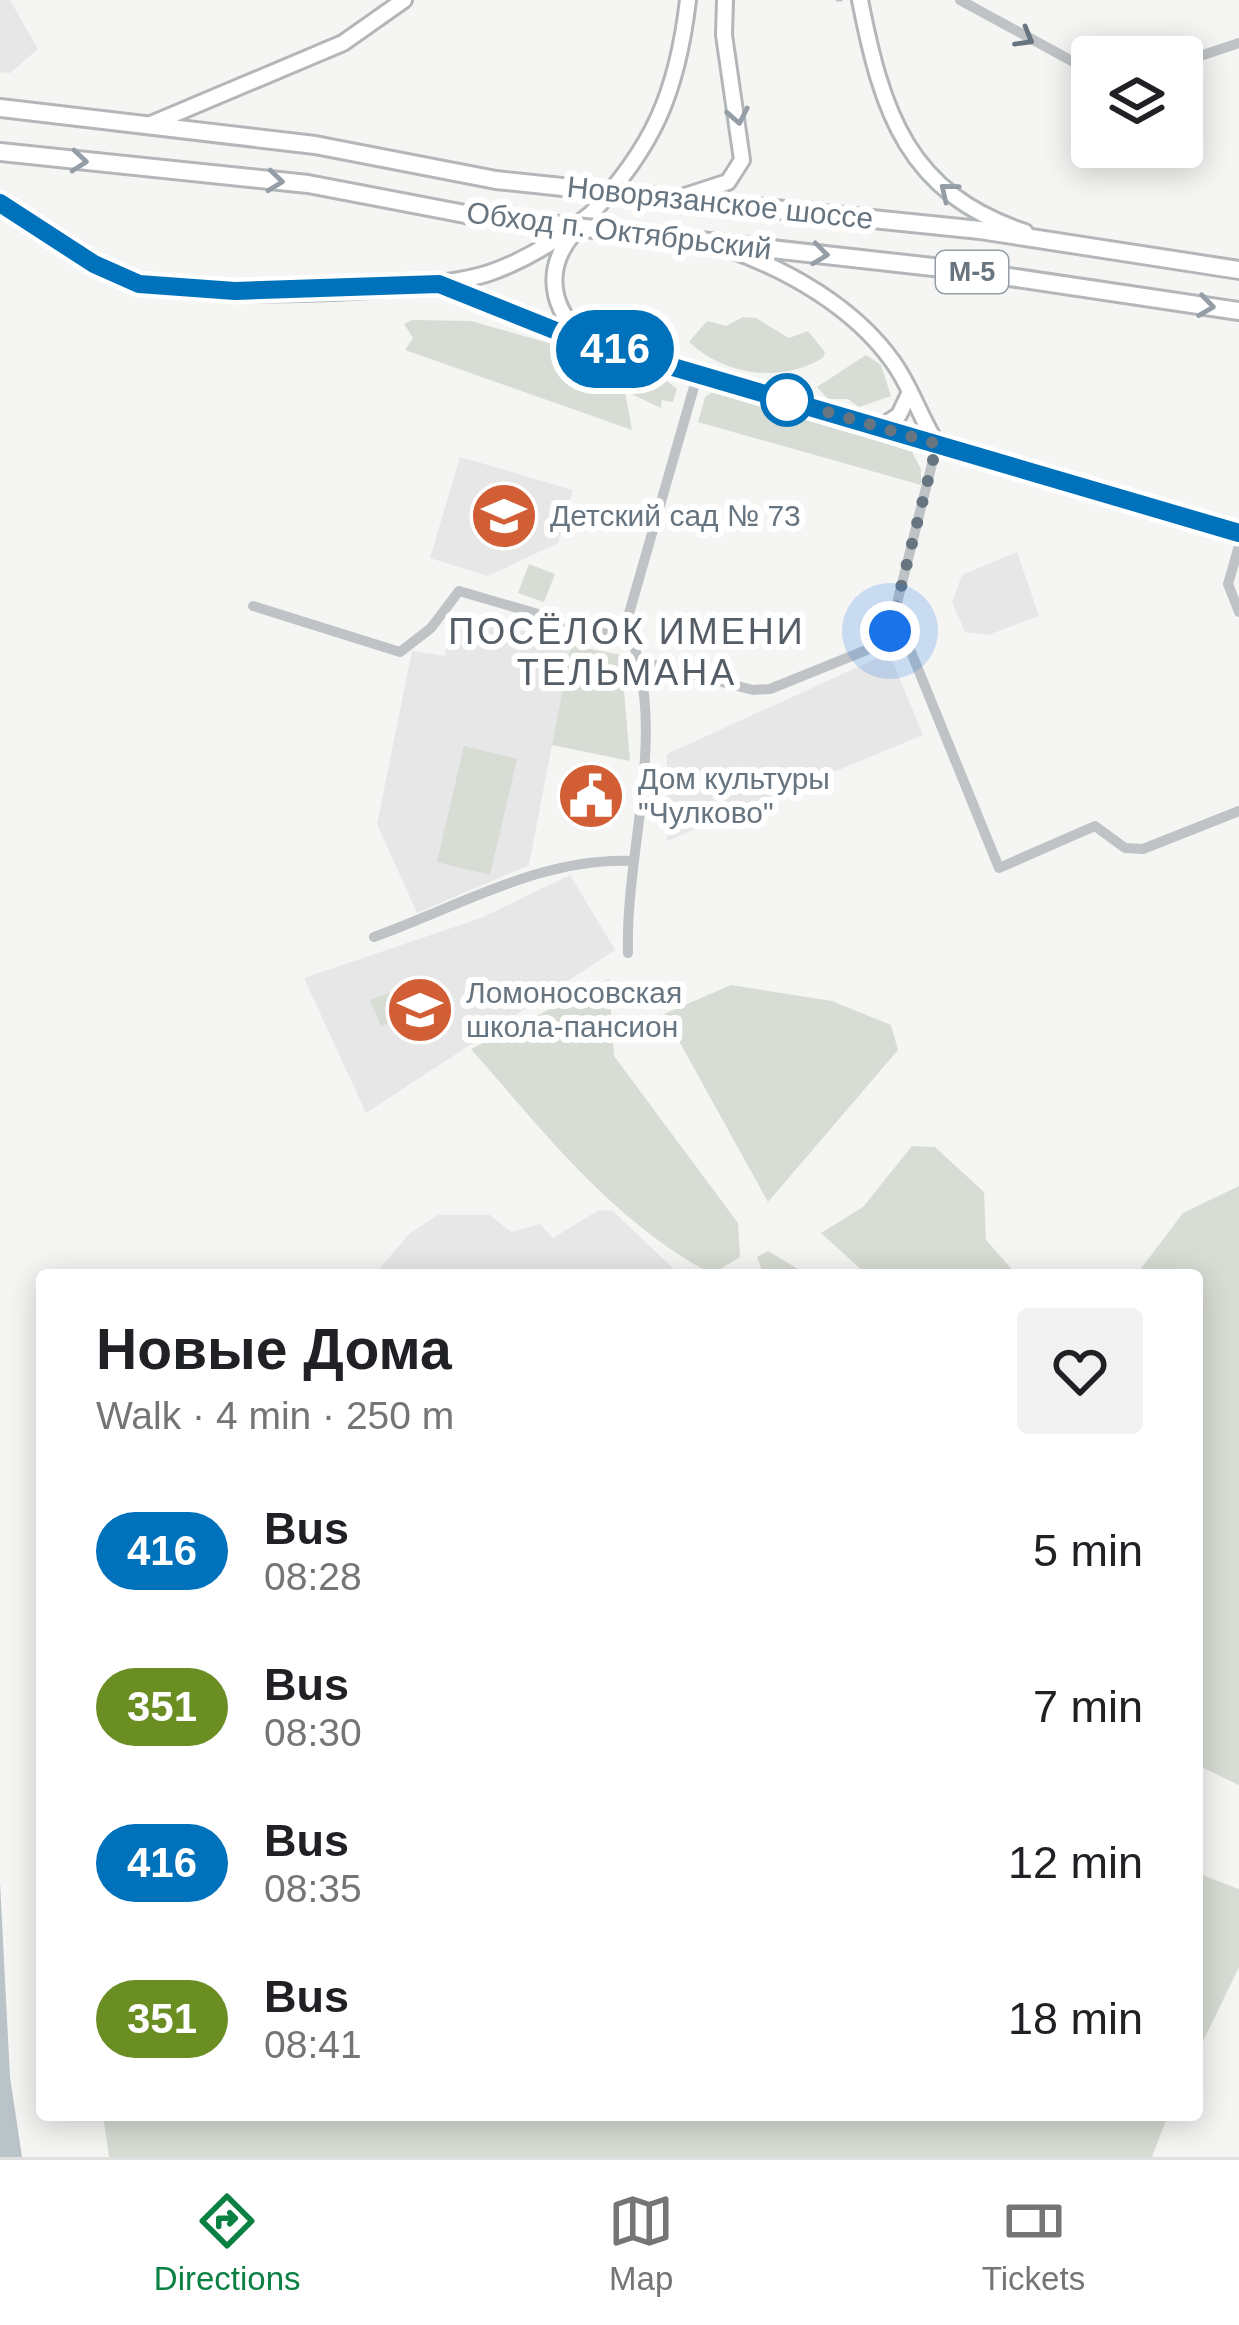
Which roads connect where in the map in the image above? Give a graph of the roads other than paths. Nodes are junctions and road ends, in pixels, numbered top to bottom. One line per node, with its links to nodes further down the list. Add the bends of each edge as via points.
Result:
1 (404, 0): 10 (main road, via 343,43)
2 (688, 0): 14 (main road, via 674,79 653,135)
3 (724, 0): 12 (main road, one-way to 12, via 742,160 714,190)
4 (860, 0): 16 (main road, one-way to 4, via 973,210 912,155 886,106)
5 (960, 0): 8 (street, one-way to 8)
6 (1239, 43): 7 (street)
7 (1203, 55)
8 (1071, 61)
9 (0, 108): 10 (highway, М-5)
10 (147, 125): 12 (highway, Новорязанское шоссе / М-5, bridge)
11 (0, 152): 15 (highway, Обход п. Октябрьский / М-5, one-way to 15, bridge, via 308,184 465,214)
12 (667, 198): 16 (highway, Новорязанское шоссе / М-5)
13 (0, 203): 18 (main road, via 139,284 235,291)
14 (592, 213): 18 (main road, via 508,265); 20 (main road, via 560,251 552,276 566,318)
15 (704, 241): 19 (highway, Обход п. Октябрьский / М-5, one-way to 19); 22 (main road, via 791,276 844,313 891,358)
16 (1053, 241): 17 (highway, Новорязанское шоссе / М-5)
17 (1239, 268)
18 (439, 284): 20 (main road, via 518,320)
19 (1239, 311)
20 (602, 345): 21 (main road)
21 (698, 373): 23 (main road); 30 (street, via 629,599)
22 (910, 394): 23 (main road); 24 (main road)
23 (881, 427): 24 (main road)
24 (937, 444): 25 (main road); 29 (street)
25 (1239, 532)
26 (1239, 546): 28 (street, via 1228,584)
27 (253, 606): 30 (street, via 400,652 460,591)
28 (1239, 612)
29 (896, 616): 31 (street, via 874,647 770,689); 32 (street, via 999,868 1095,826 1124,848 1143,849)
30 (634, 642): 31 (street)
31 (639, 662): 33 (street, via 643,767)
32 (1239, 811)
33 (634, 861): 34 (street, via 600,859 533,874); 35 (street)
34 (374, 937)
35 (628, 953)

